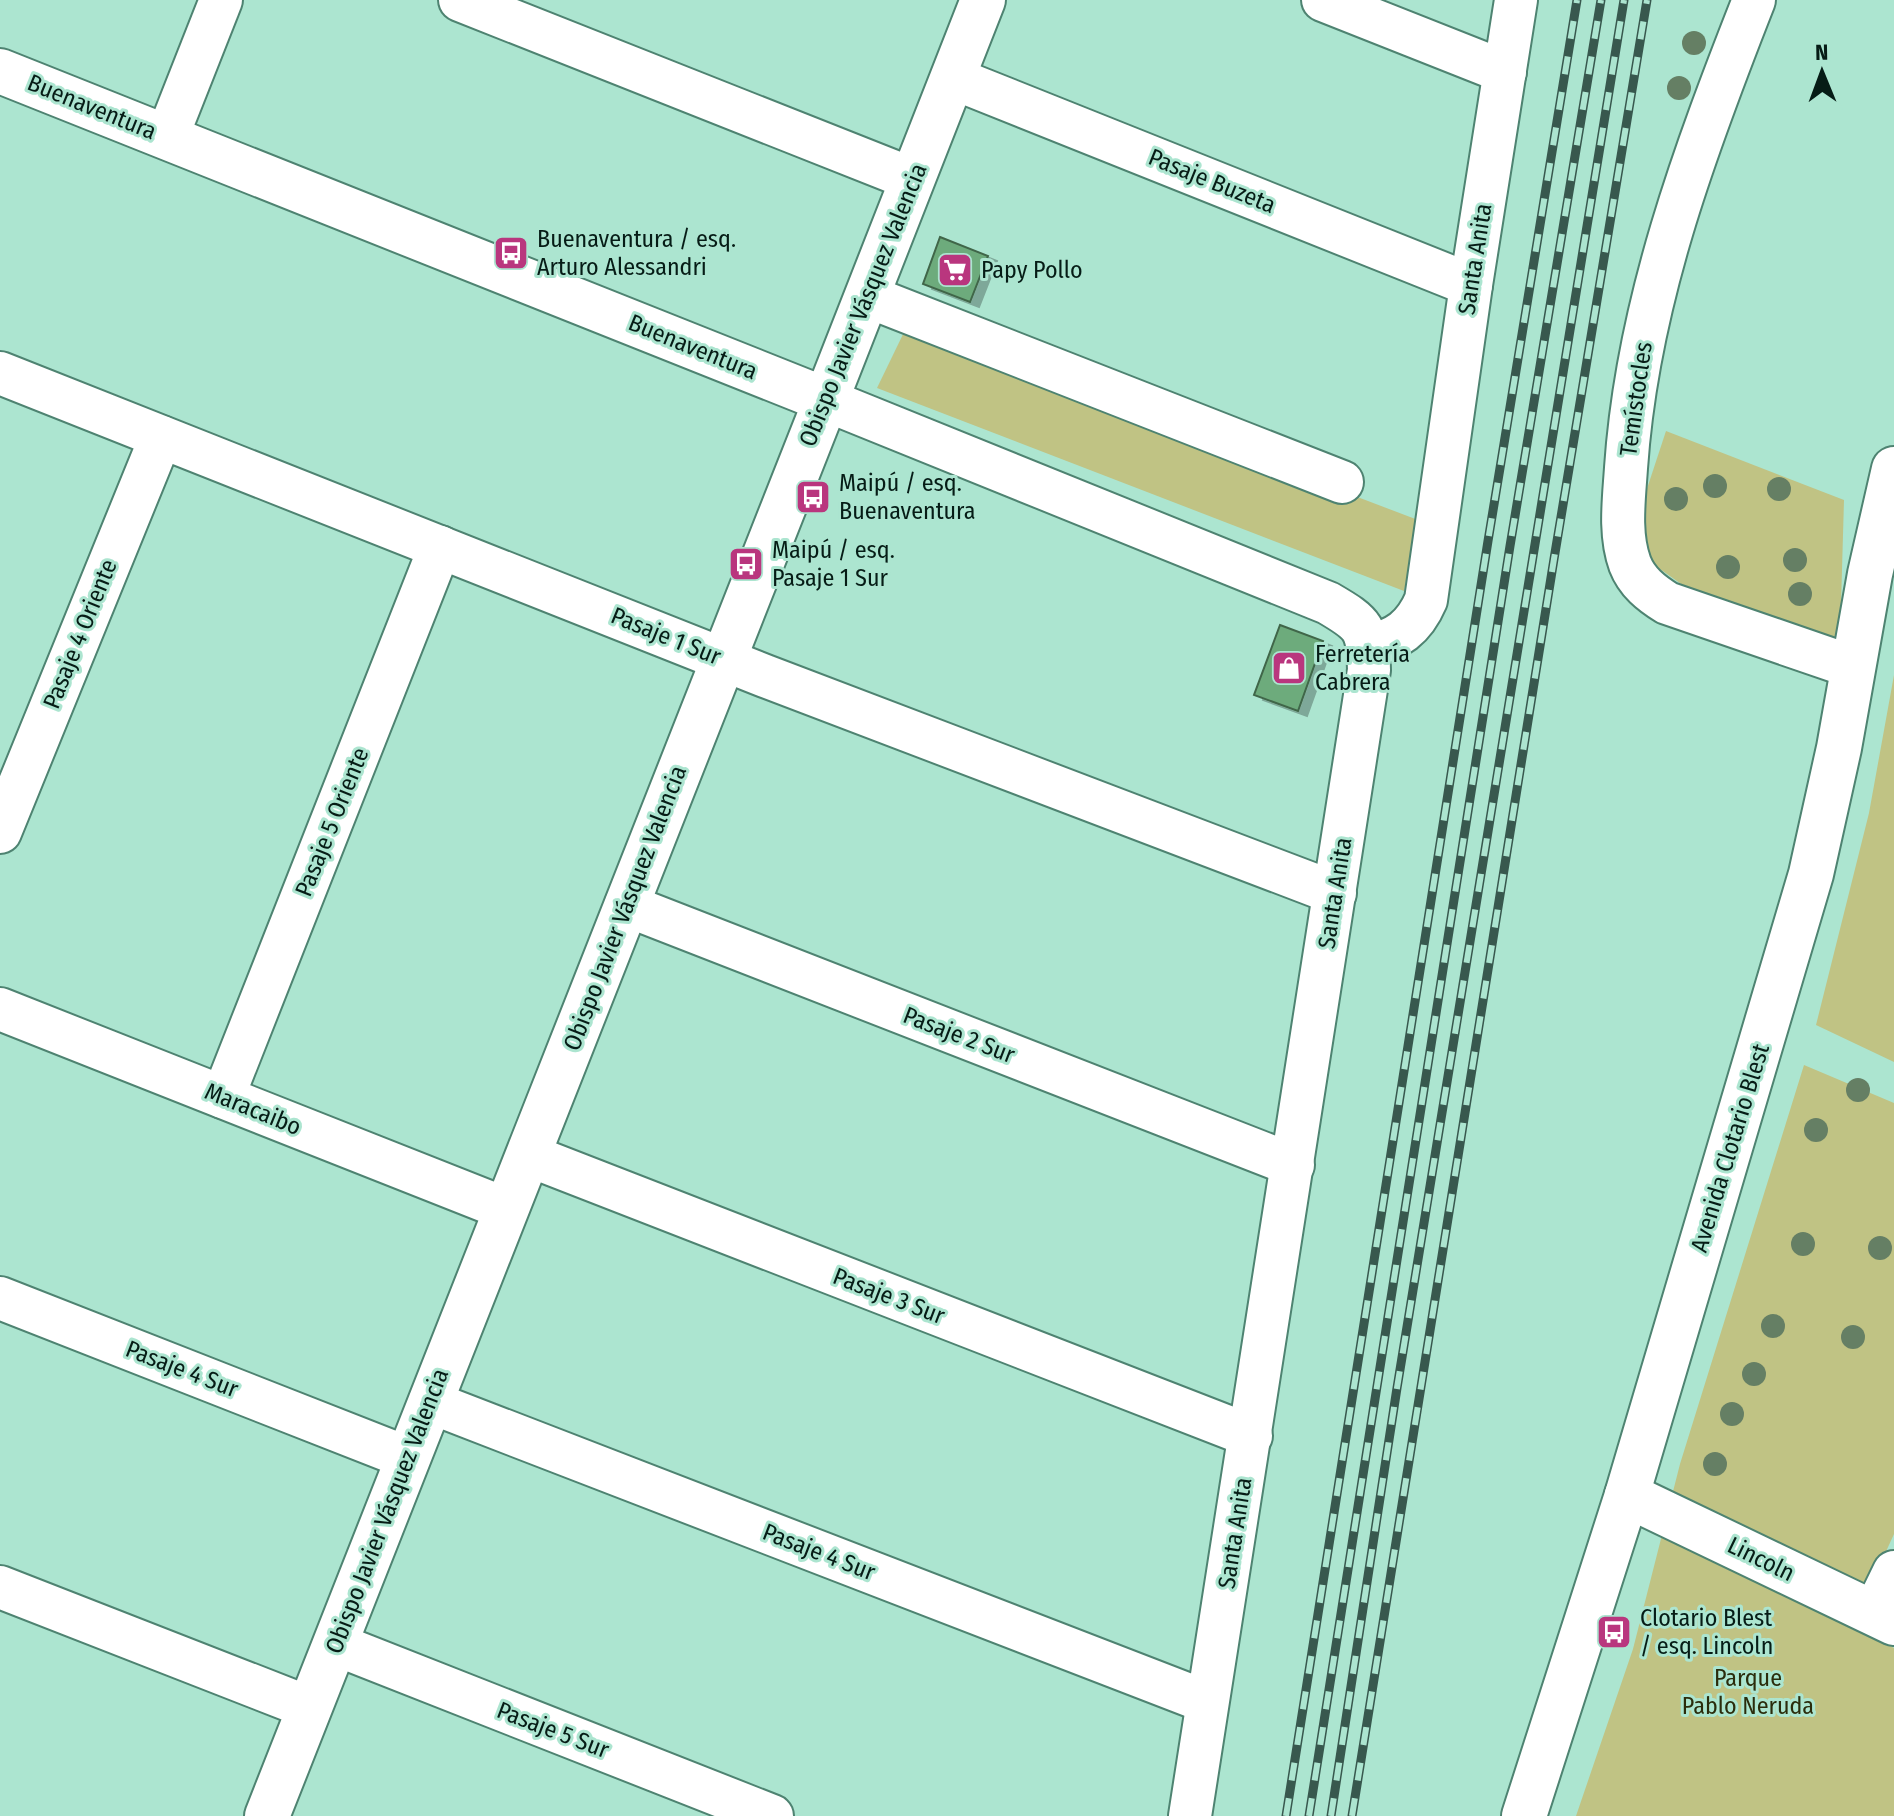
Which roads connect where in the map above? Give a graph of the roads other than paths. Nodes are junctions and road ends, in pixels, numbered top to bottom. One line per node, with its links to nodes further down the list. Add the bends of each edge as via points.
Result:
1 (221, 0): 10 (street)
2 (460, 0): 11 (street)
3 (983, 0): 9 (main road, Obispo Javier Vásquez Valencia)
4 (1323, 0): 8 (street)
5 (1516, 0): 8 (street, Santa Anita)
6 (1754, 0): 22 (street, Temístocles, via 1679,205 1648,322 1627,456 1626,549 1640,581 1667,603)
7 (0, 71): 10 (main road, Buenaventura)
8 (1505, 72): 12 (street, Santa Anita)
9 (953, 78): 11 (main road, Obispo Javier Vásquez Valencia); 12 (street, Pasaje Buzeta)
10 (167, 137): 15 (main road, Buenaventura)
11 (912, 179): 13 (main road, Obispo Javier Vásquez Valencia)
12 (1471, 285): 20 (street, Santa Anita, via 1426,600 1402,634)
13 (867, 296): 15 (main road, Obispo Javier Vásquez Valencia); 18 (street)
14 (0, 373): 16 (street, Pasaje 1 Sur)
15 (826, 400): 20 (street, Buenaventura, via 1328,603 1356,619); 21 (main road, Obispo Javier Vásquez Valencia)
16 (161, 437): 19 (street, Pasaje 1 Sur); 23 (street, Pasaje 4 Oriente)
17 (1894, 469): 22 (main road, Avenida Clotario Blest)
18 (1342, 482)
19 (440, 547): 21 (street, Pasaje 1 Sur); 27 (street, Pasaje 5 Oriente)
20 (1368, 646): 24 (street, Santa Anita, via 1369,670)
21 (723, 659): 24 (street, Pasaje 1 Sur); 25 (main road, Obispo Javier Vásquez Valencia)
22 (1853, 667): 35 (main road, Avenida Clotario Blest, via 1811,874)
23 (0, 832)
24 (1335, 893): 29 (street, Santa Anita)
25 (626, 905): 28 (main road, Obispo Javier Vásquez Valencia); 29 (street, Pasaje 2 Sur)
26 (0, 1009): 27 (street, Maracaibo)
27 (223, 1097): 30 (street, Maracaibo)
28 (528, 1155): 30 (main road, Obispo Javier Vásquez Valencia); 33 (street, Pasaje 3 Sur)
29 (1293, 1165): 33 (street, Santa Anita)
30 (506, 1209): 32 (main road, Obispo Javier Vásquez Valencia)
31 (0, 1298): 34 (street, Pasaje 4 Sur)
32 (430, 1402): 34 (main road, Obispo Javier Vásquez Valencia); 40 (street, Pasaje 4 Sur)
33 (1251, 1436): 40 (street, Santa Anita)
34 (408, 1458): 39 (main road, Obispo Javier Vásquez Valencia)
35 (1627, 1495): 38 (main road, Lincoln); 45 (main road, Avenida Clotario Blest)
36 (1894, 1572): 38 (street)
37 (0, 1587): 41 (street)
38 (1884, 1618)
39 (335, 1644): 41 (main road, Obispo Javier Vásquez Valencia); 43 (street, Pasaje 5 Sur)
40 (1207, 1702): 44 (street, Santa Anita)
41 (310, 1708): 42 (main road, Obispo Javier Vásquez Valencia)
42 (267, 1816)
43 (772, 1816)
44 (1190, 1816)
45 (1524, 1816)

